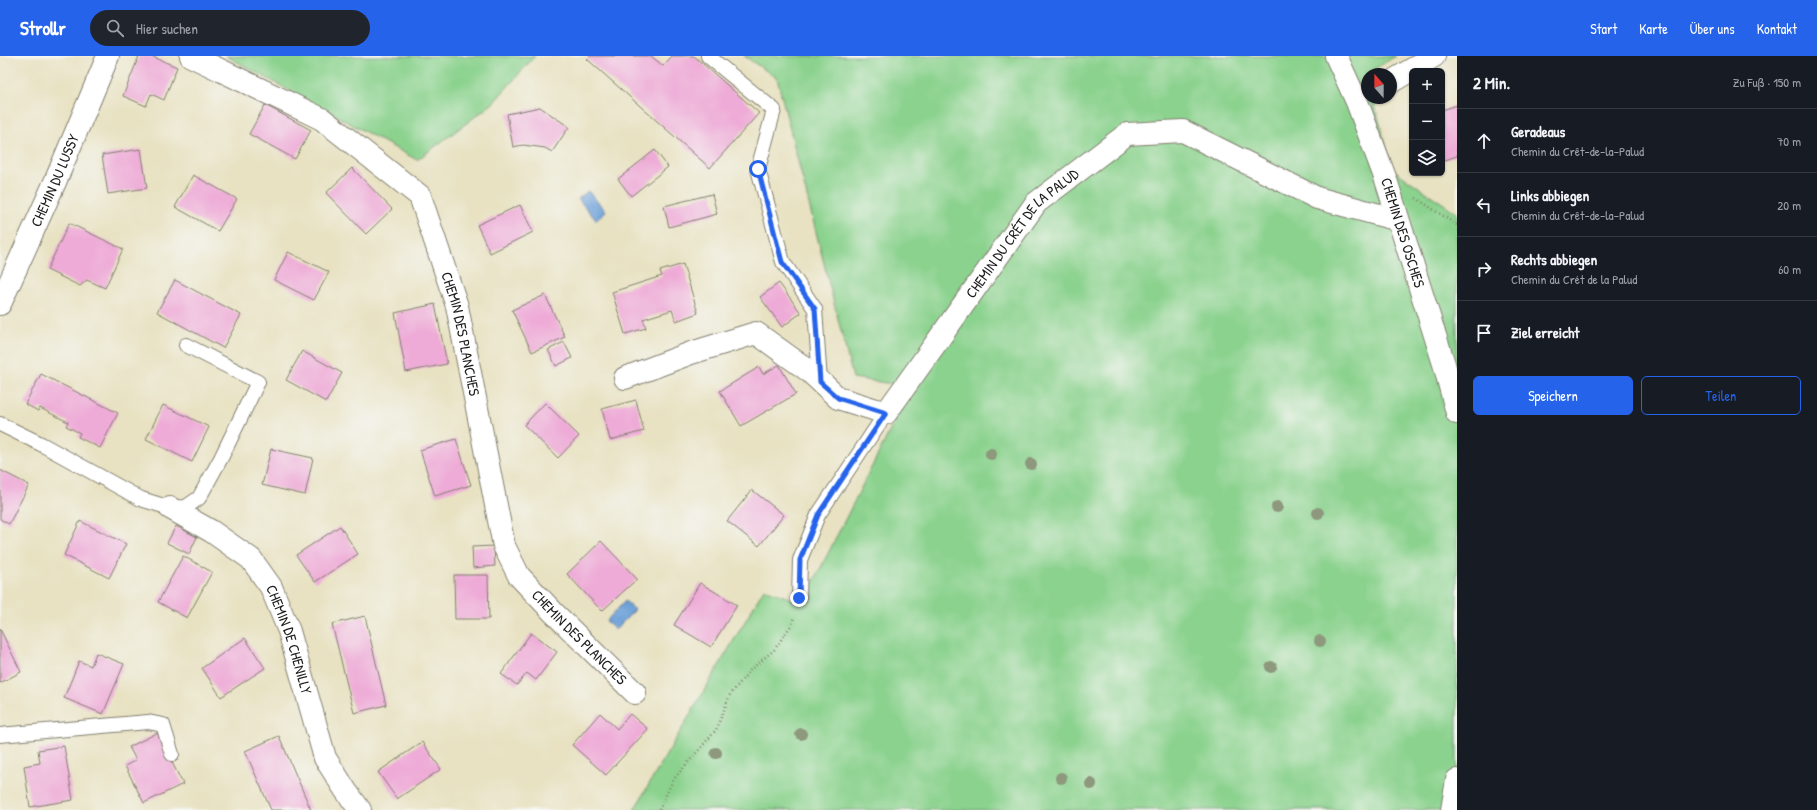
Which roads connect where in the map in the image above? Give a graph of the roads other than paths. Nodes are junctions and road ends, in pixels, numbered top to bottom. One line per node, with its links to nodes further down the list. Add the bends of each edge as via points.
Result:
1 (108, 56): 10 (street, CHEMIN DU LUSSY)
2 (190, 56): 19 (street, CHEMIN DES PLANCHES, via 322,119 420,196 457,306 504,546 519,576)
3 (708, 56): 13 (lane, via 774,110 758,169 782,262 815,309)
4 (1336, 56): 7 (street, CHEMIN DES OSCHES)
5 (1434, 56): 6 (street)
6 (1397, 78)
7 (1361, 97)
8 (1363, 104): 9 (street, CHEMIN DES OSCHES)
9 (1398, 220): 14 (street, CHEMIN DU CRÉT DE LA PALUD, via 1317,198 1183,131 1126,134 1036,203); 15 (street, CHEMIN DES OSCHES)
10 (0, 304)
11 (186, 345): 17 (lane, CHEMIN DE CHENILLY, via 258,382 199,498 186,507)
12 (625, 378): 13 (street, via 691,353 756,333 809,371)
13 (820, 382): 14 (street, via 838,398)
14 (886, 413): 18 (lane, CHEMIN DU CRÉT DE LA PALUD, via 818,515 800,560)
15 (1457, 413)
16 (0, 424): 17 (lane, CHEMIN DE CHENILLY, via 141,499)
17 (170, 508): 23 (street, CHEMIN DE CHENILLY, via 211,531 251,559 271,587 289,631 325,758)
18 (799, 598)
19 (635, 693)
20 (0, 735): 21 (lane, via 148,722 163,725)
21 (172, 754)
22 (1457, 780): 24 (street)
23 (360, 810)
24 (1452, 810)

